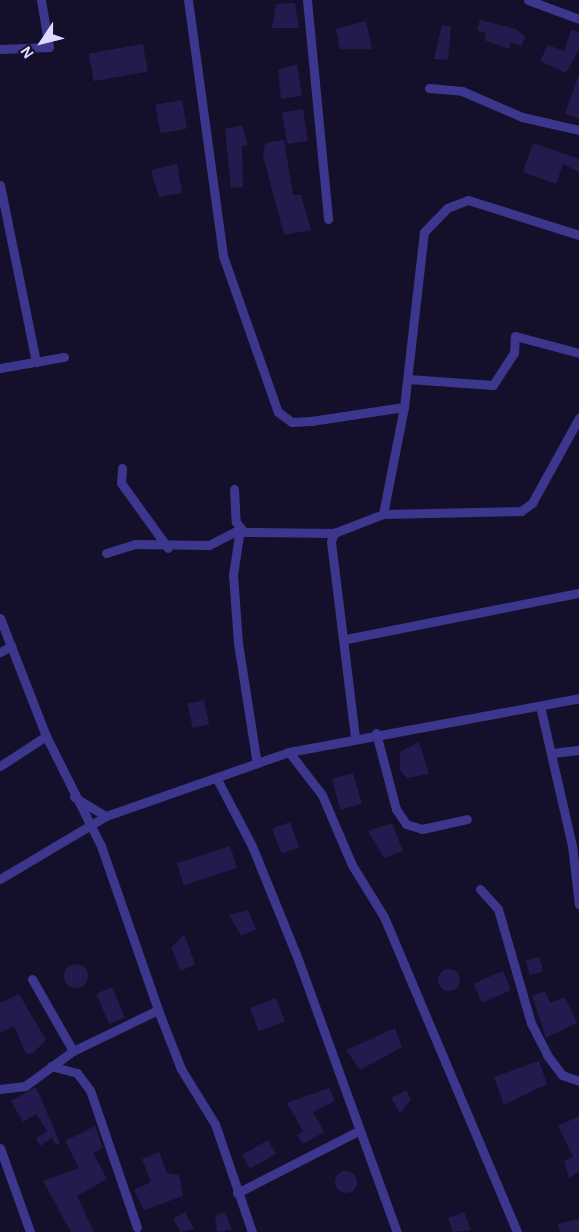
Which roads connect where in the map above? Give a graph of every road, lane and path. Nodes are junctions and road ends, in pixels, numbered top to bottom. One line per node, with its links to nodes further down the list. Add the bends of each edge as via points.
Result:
1 (41, 0): 6 (street, via 50,47)
2 (188, 0): 17 (street, via 223,256 278,412 292,422)
3 (307, 0): 10 (street)
4 (528, 0): 5 (street)
5 (579, 19)
6 (0, 49)
7 (429, 88): 8 (street, via 462,91 522,117)
8 (579, 130)
9 (0, 185): 14 (street)
10 (328, 219)
11 (579, 236): 16 (street, via 468,200 434,218 424,232)
12 (579, 353): 16 (street, via 515,336 514,353 493,385)
13 (64, 357): 14 (street)
14 (36, 362): 15 (street)
15 (0, 368)
16 (408, 379): 17 (street)
17 (404, 407): 21 (street)
18 (579, 418): 21 (street, via 532,503 520,511)
19 (122, 468): 24 (street, via 121,483)
20 (234, 489): 22 (street)
21 (383, 514): 23 (street)
22 (240, 529): 23 (street, via 252,534); 24 (street, via 209,545); 39 (street, via 233,575 238,643)
23 (334, 533): 28 (street)
24 (168, 548): 25 (street, via 135,544)
25 (106, 553)
26 (579, 593): 28 (street)
27 (0, 618): 29 (street)
28 (346, 639): 35 (street)
29 (12, 646): 30 (street); 34 (street)
30 (0, 652)
31 (579, 698): 32 (street)
32 (540, 705): 33 (street); 38 (street)
33 (376, 733): 35 (street); 44 (street, via 396,809 406,824 422,829)
34 (46, 736): 40 (street); 42 (street)
35 (355, 737): 37 (street)
36 (579, 750): 38 (street)
37 (288, 752): 39 (street); 63 (street, via 322,795 351,865 384,917)
38 (553, 753): 46 (street)
39 (257, 764): 41 (street)
40 (0, 766)
41 (218, 781): 43 (street); 56 (street, via 252,846 299,962)
42 (74, 798): 43 (street); 45 (street)
43 (105, 816): 45 (street)
44 (467, 819)
45 (90, 826): 47 (street); 51 (street)
46 (576, 846): 49 (street)
47 (0, 879)
48 (480, 889): 54 (street, via 498,909 531,1023 547,1055 562,1075)
49 (579, 906)
50 (32, 979): 52 (street)
51 (158, 1010): 52 (street); 58 (street, via 181,1069 212,1117)
52 (73, 1051): 53 (street)
53 (51, 1066): 55 (street, via 25,1086); 59 (street, via 77,1073 90,1090)
54 (579, 1081)
55 (0, 1089)
56 (356, 1132): 58 (street); 62 (street)
57 (0, 1148): 60 (street)
58 (237, 1193): 61 (street)
59 (137, 1227)
60 (30, 1232)
61 (252, 1232)
62 (397, 1232)
63 (517, 1232)

